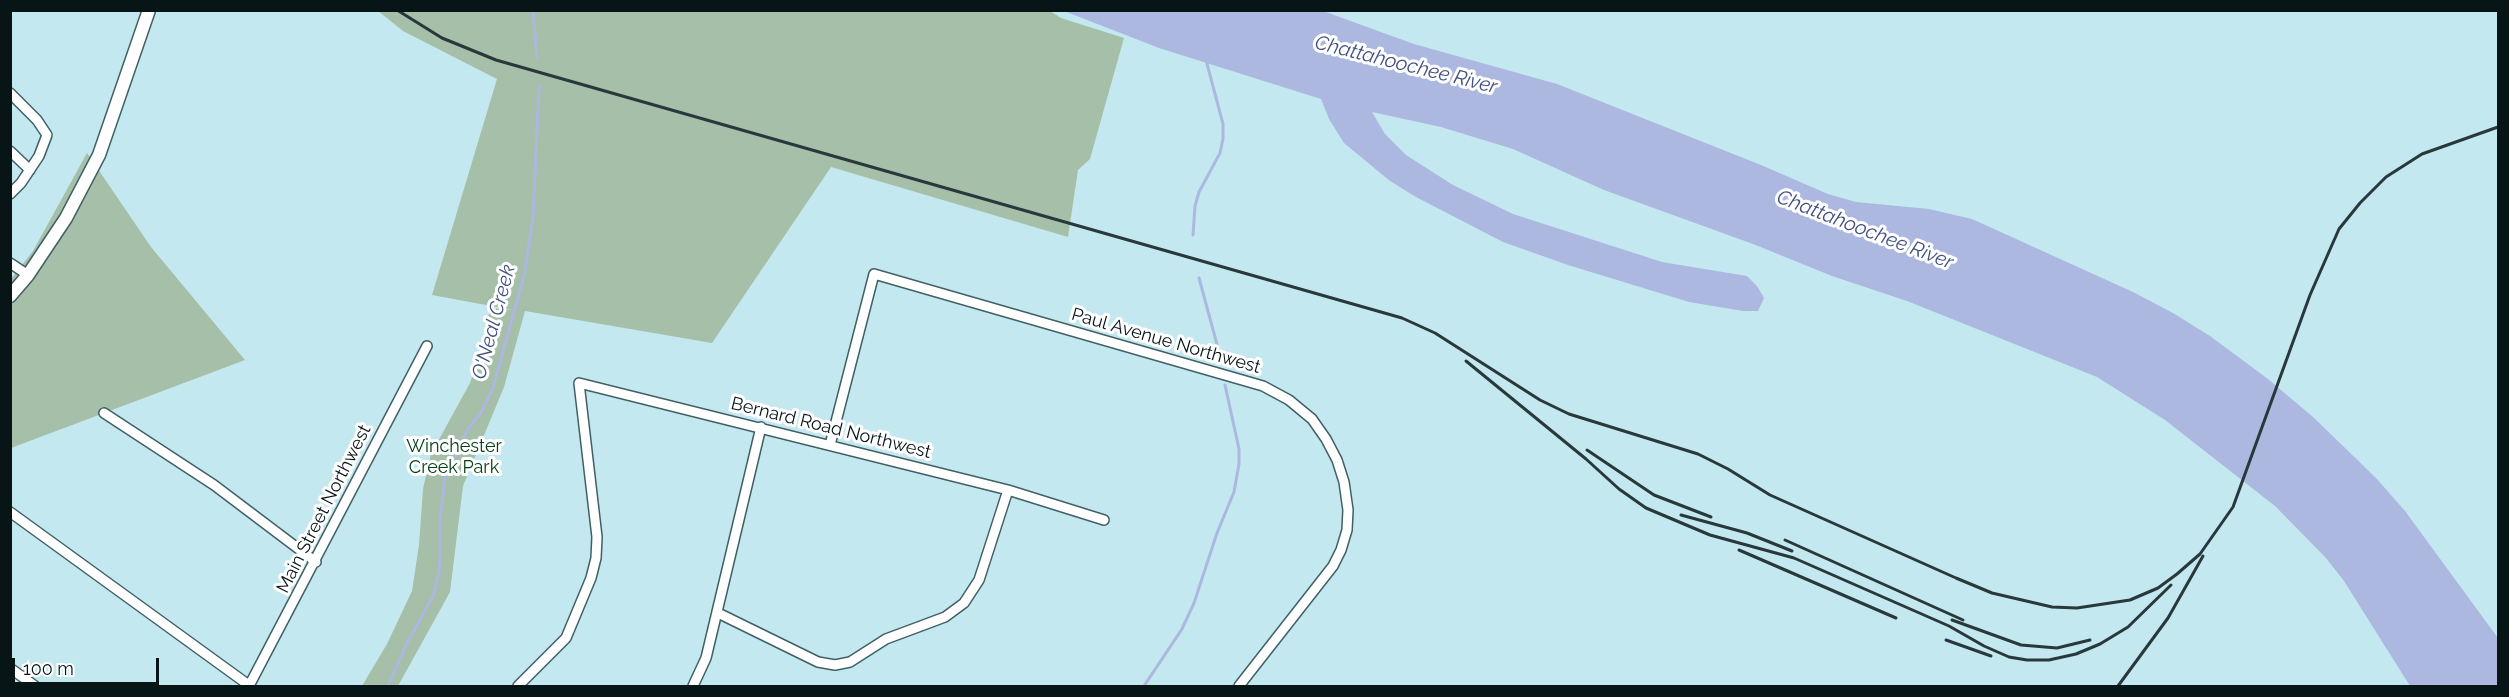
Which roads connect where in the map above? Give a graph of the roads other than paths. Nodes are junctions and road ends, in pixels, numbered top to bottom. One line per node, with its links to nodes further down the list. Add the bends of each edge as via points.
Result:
1 (149, 10): 7 (main road, via 99,155 66,218)
2 (10, 93): 4 (street, via 47,135)
3 (10, 151): 4 (street)
4 (30, 170): 5 (street)
5 (10, 194)
6 (10, 263): 7 (street)
7 (28, 275): 8 (main road)
8 (10, 296)
9 (427, 346): 16 (street, Main Street Northwest)
10 (104, 413): 16 (street, via 214,485)
11 (761, 427): 12 (street, Bernard Road Northwest); 17 (street); 21 (street, Bernard Road Northwest, via 579,383 597,537 596,558 566,638)
12 (830, 445): 13 (street, Bernard Road Northwest); 23 (street, Paul Avenue Northwest, via 874,273 1263,386 1289,400 1312,419 1337,460 1348,510 1347,531 1333,566)
13 (1008, 490): 15 (street, Bernard Road Northwest); 17 (street, via 979,580 964,603 945,618 886,639 850,662 818,662)
14 (10, 512): 19 (street)
15 (1104, 520)
16 (316, 562): 19 (street, Main Street Northwest)
17 (718, 613): 22 (street, via 706,658)
18 (10, 668): 20 (street)
19 (250, 686)
20 (35, 687)
21 (518, 687)
22 (693, 687)
23 (1239, 687)

